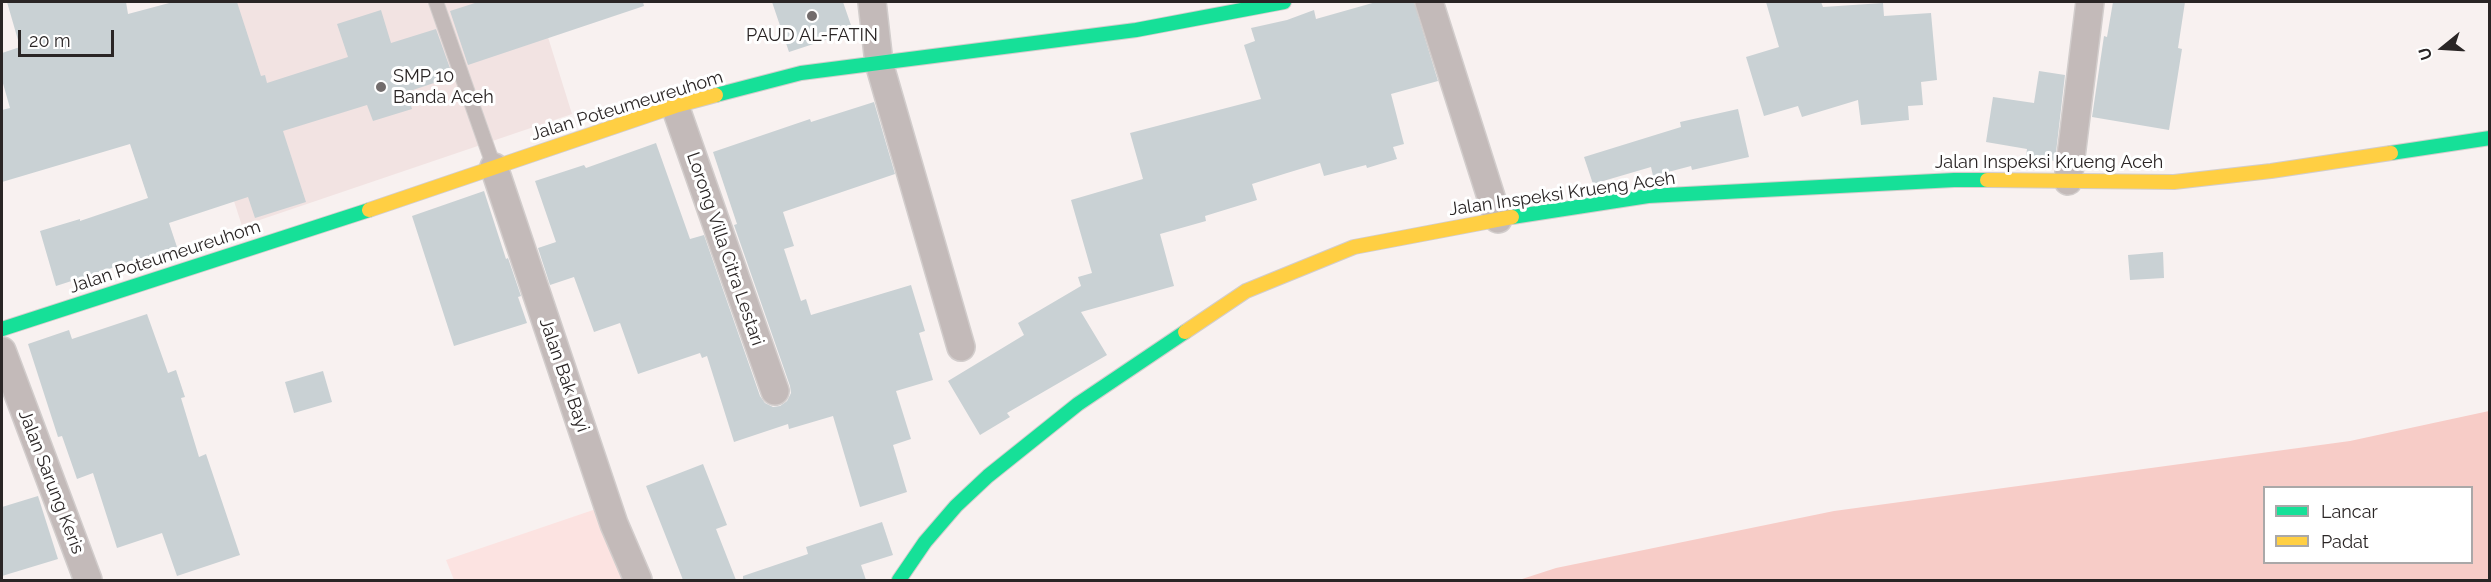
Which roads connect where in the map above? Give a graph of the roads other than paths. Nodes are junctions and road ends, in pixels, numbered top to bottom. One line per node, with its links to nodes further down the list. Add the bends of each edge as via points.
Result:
1 (436, 2): 9 (lane)
2 (872, 2): 6 (street)
3 (1284, 2): 6 (street, Jalan Poteumeureuhom, via 1136,30)
4 (1429, 2): 11 (street)
5 (2090, 2): 10 (street)
6 (879, 63): 7 (street, Jalan Poteumeureuhom, via 801,73); 13 (street)
7 (675, 106): 9 (street, Jalan Poteumeureuhom); 15 (street, Lorong Villa Citra Lestari)
8 (2490, 138): 10 (street, Jalan Inspeksi Krueng Aceh, via 2184,180)
9 (494, 167): 12 (street, Jalan Poteumeureuhom); 17 (street, Jalan Bak Bayi, via 614,524)
10 (2068, 181): 11 (street, Jalan Inspeksi Krueng Aceh, via 1954,180 1648,196)
11 (1498, 219): 18 (street, Jalan Inspeksi Krueng Aceh, via 1354,247 1246,291 1078,404 988,476 925,542)
12 (2, 329)
13 (961, 347)
14 (2, 351): 16 (street, Jalan Sarung Keris)
15 (775, 392)
16 (88, 580)
17 (638, 580)
18 (899, 580)

